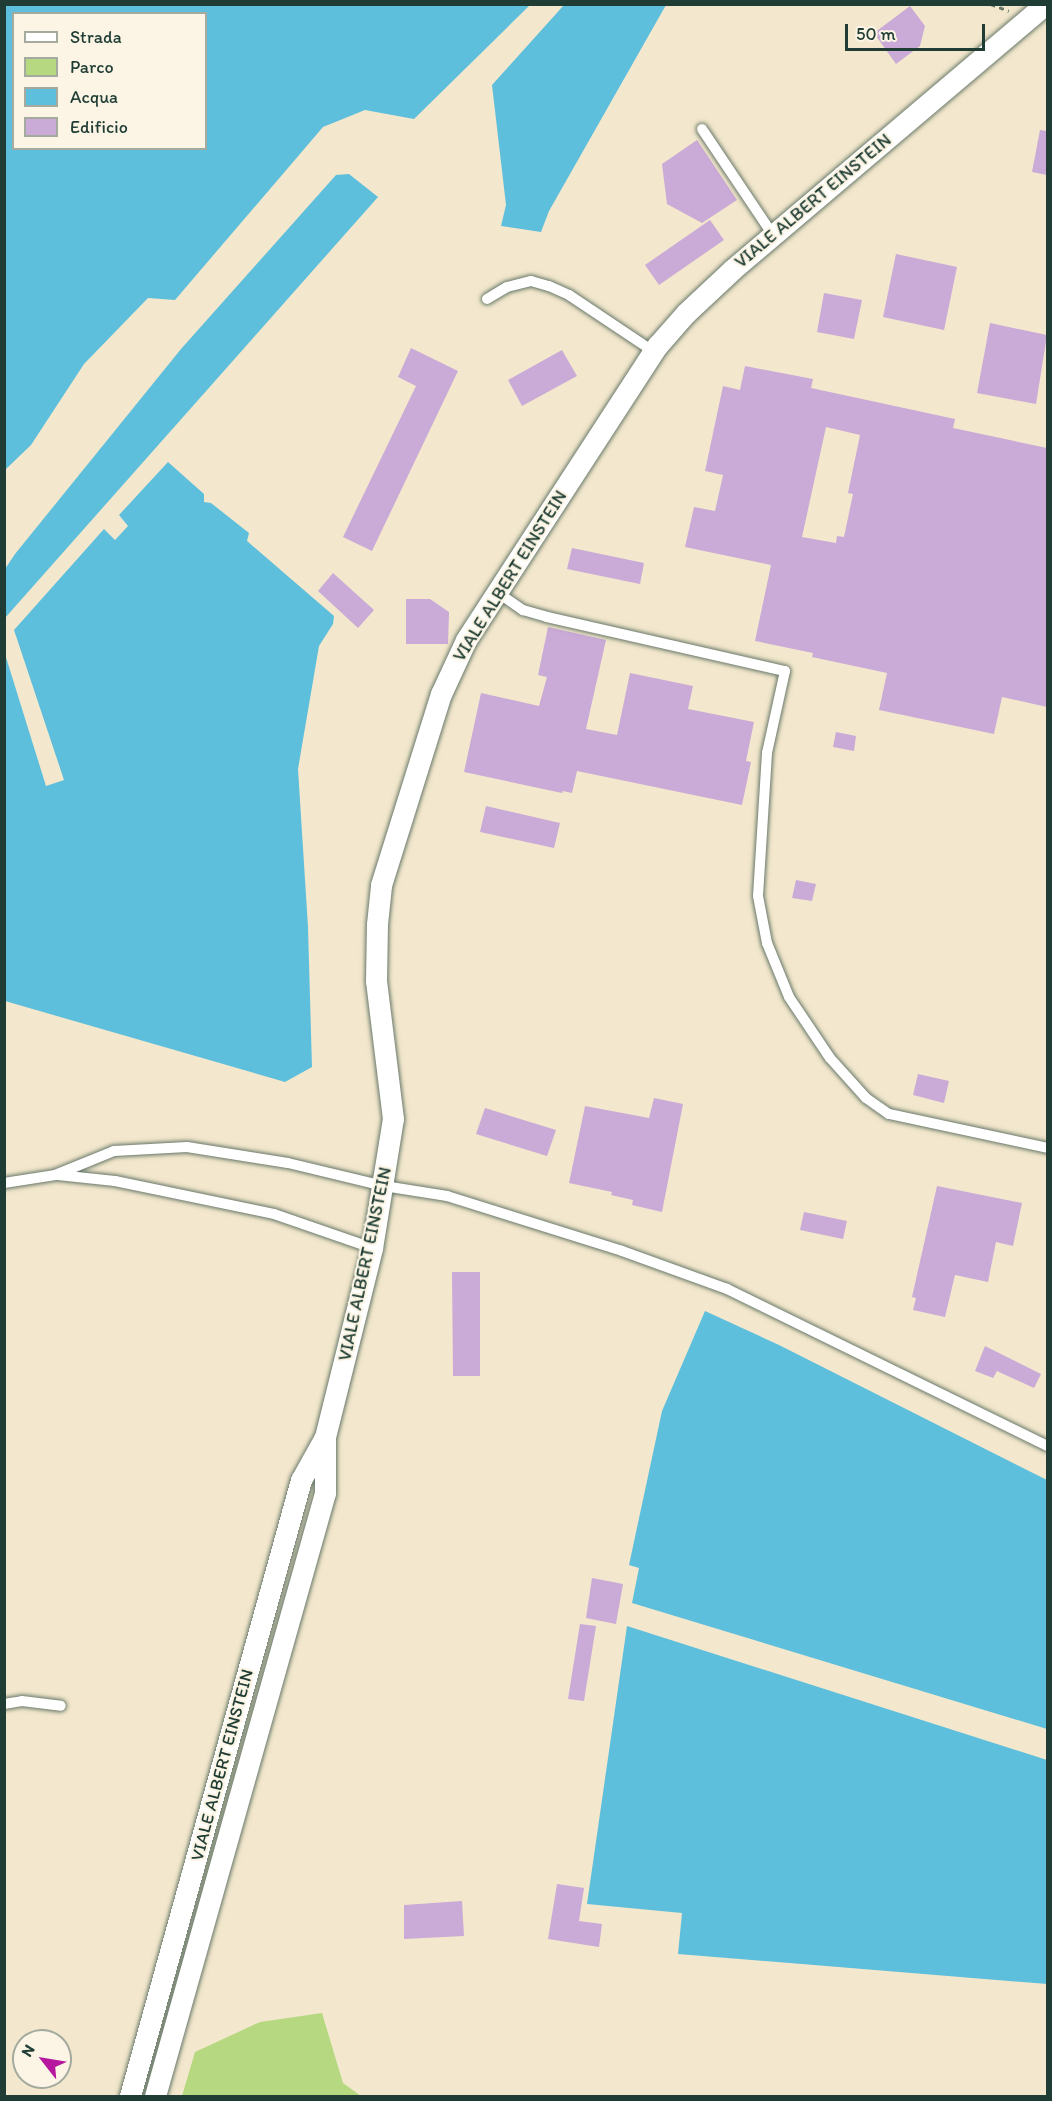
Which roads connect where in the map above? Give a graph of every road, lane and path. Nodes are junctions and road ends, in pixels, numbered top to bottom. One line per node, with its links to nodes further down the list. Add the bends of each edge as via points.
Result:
1 (1045, 4): 3 (street, VIALE ALBERT EINSTEIN)
2 (702, 129): 3 (lane)
3 (773, 235): 5 (street, VIALE ALBERT EINSTEIN, via 686,313)
4 (487, 298): 5 (lane, via 507,287 531,281 549,286)
5 (653, 351): 6 (street, VIALE ALBERT EINSTEIN)
6 (497, 592): 7 (lane, via 523,610 785,672 767,753 758,896 768,943 789,997 830,1059 866,1098 889,1114); 10 (street, VIALE ALBERT EINSTEIN, via 466,640 441,694 381,885 376,981 393,1119)
7 (1047, 1148)
8 (55, 1175): 9 (lane); 10 (lane, via 114,1150 187,1147 288,1163); 11 (lane, via 115,1180 274,1214)
9 (4, 1183)
10 (384, 1186): 11 (street, VIALE ALBERT EINSTEIN); 12 (lane, via 447,1196 727,1289)
11 (372, 1248): 15 (street, VIALE ALBERT EINSTEIN, via 325,1437 301,1480 247,1722)
12 (1047, 1446)
13 (4, 1704): 14 (lane, via 22,1701)
14 (61, 1706)
15 (229, 1783): 16 (street, VIALE ALBERT EINSTEIN, via 169,1960); 17 (street, VIALE ALBERT EINSTEIN, via 190,1966)
16 (131, 2092)
17 (156, 2095)

